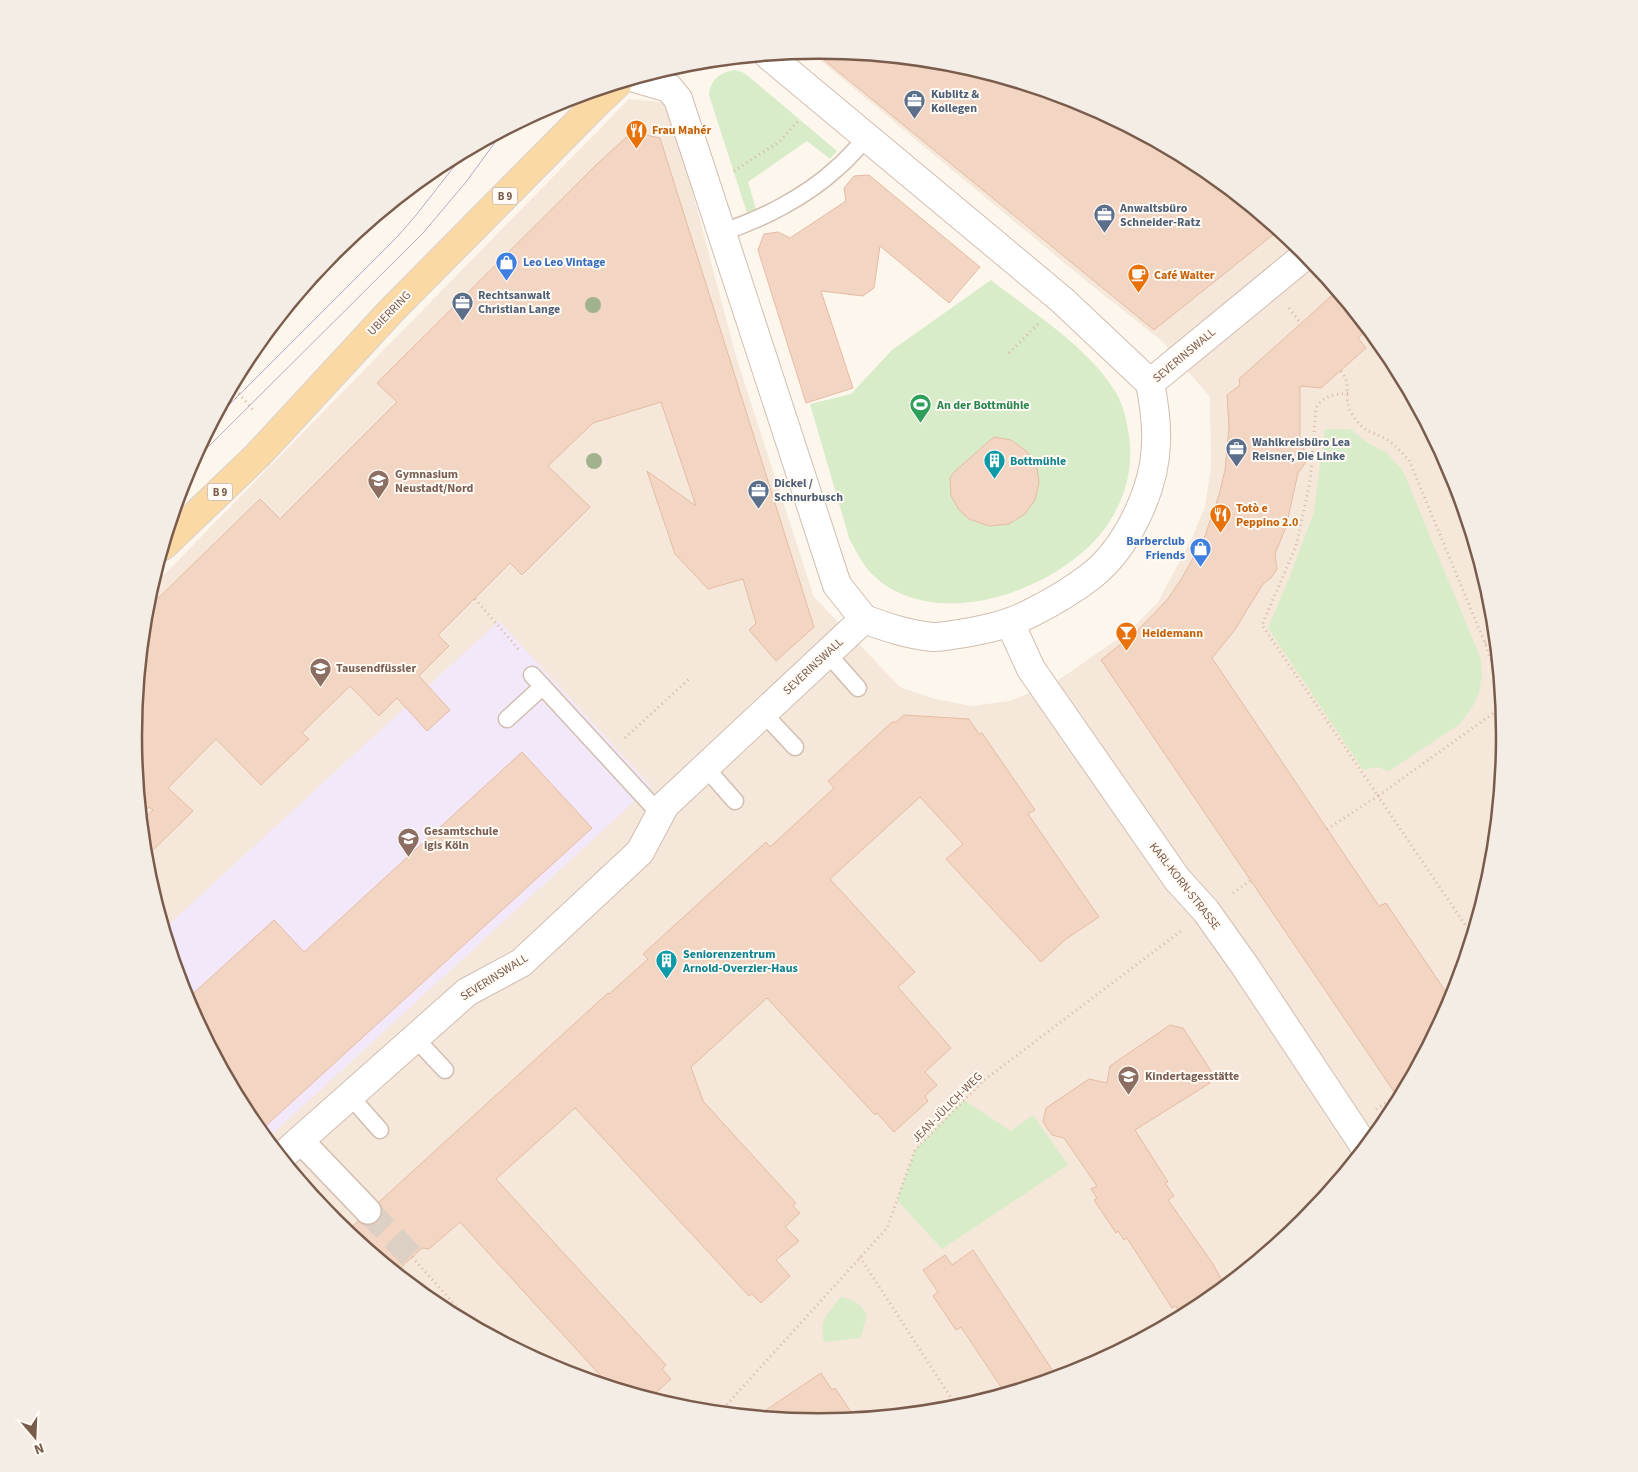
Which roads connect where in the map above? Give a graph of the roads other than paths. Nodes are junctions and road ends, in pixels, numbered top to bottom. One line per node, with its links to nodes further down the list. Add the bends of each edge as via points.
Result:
1 (774, 60): 4 (street)
2 (647, 81): 5 (street, via 668,88 678,99)
3 (607, 93): 8 (main road, UBIERRING / B 9, via 392,310 258,455)
4 (867, 137): 5 (lane, via 837,169 796,198 746,224); 7 (street, via 1062,300)
5 (722, 232): 9 (street, via 837,585)
6 (1300, 259): 7 (street, SEVERINSWALL)
7 (1150, 383): 10 (street, SEVERINSWALL, via 1156,444 1151,479 1133,522 1118,547 1092,575 1053,602)
8 (172, 537)
9 (864, 619): 10 (street, SEVERINSWALL, via 935,637); 11 (street, SEVERINSWALL)
10 (1010, 623): 23 (street, KARL-KORN-STRASSE, via 1031,669 1177,879 1206,911)
11 (827, 652): 12 (lane); 13 (street, SEVERINSWALL)
12 (858, 688)
13 (763, 713): 15 (lane); 16 (street, SEVERINSWALL)
14 (507, 719): 18 (lane, via 537,681)
15 (795, 747)
16 (705, 767): 17 (lane); 18 (street, SEVERINSWALL, via 665,804)
17 (735, 801)
18 (660, 814): 19 (street, SEVERINSWALL, via 640,852 520,963 467,992)
19 (415, 1038): 20 (lane); 21 (street, SEVERINSWALL)
20 (444, 1070)
21 (350, 1096): 22 (lane); 24 (street, SEVERINSWALL)
22 (380, 1130)
23 (1361, 1141)
24 (290, 1148): 25 (street)
25 (368, 1211)

